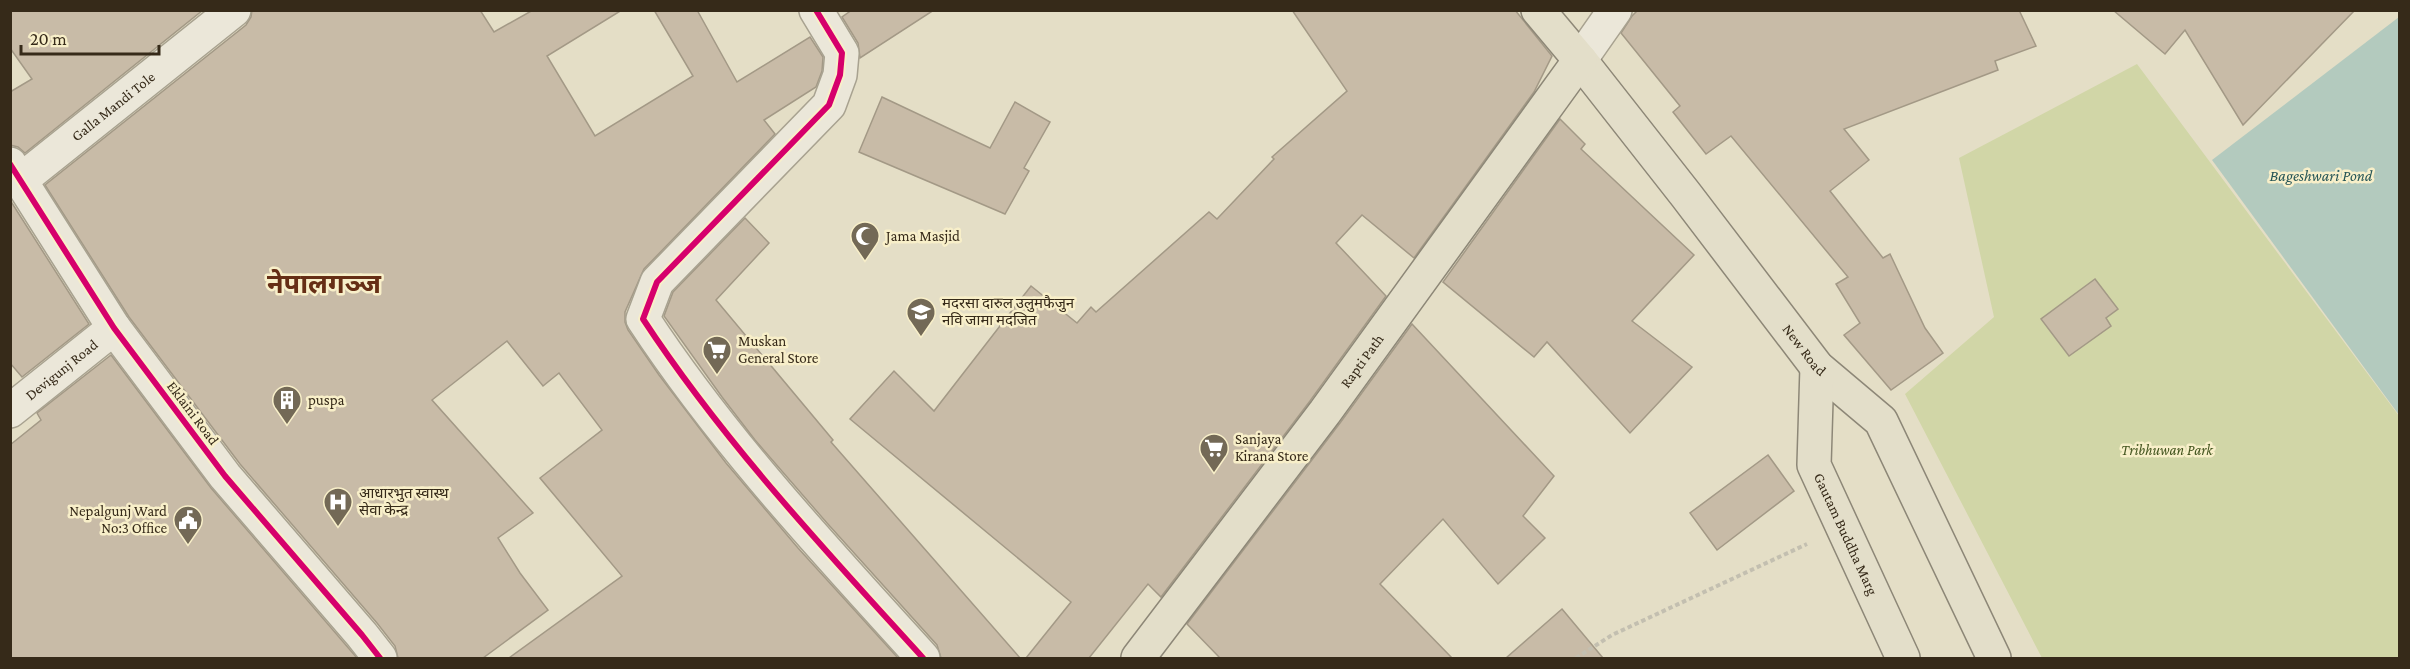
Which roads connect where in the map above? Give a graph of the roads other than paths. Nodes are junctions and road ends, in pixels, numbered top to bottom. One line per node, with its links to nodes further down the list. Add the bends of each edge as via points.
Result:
1 (234, 10): 6 (street, Galla Mandi Tole)
2 (816, 10): 11 (street, via 842,53 840,75 829,105 657,282 643,319 749,461)
3 (1538, 10): 5 (main road, New Road)
4 (1615, 10): 5 (street)
5 (1580, 60): 8 (main road, New Road); 12 (main road, Rapti Path, via 1325,412)
6 (16, 172): 7 (street, Eklaini Road)
7 (114, 328): 9 (street, Devigunj Road); 10 (street, Eklaini Road, via 225,476)
8 (1816, 367): 13 (main road, Gautam Buddha Marg, via 1814,465); 14 (main road, New Road, via 1881,421)
9 (10, 411)
10 (380, 658)
11 (923, 658)
12 (1138, 658)
13 (1903, 658)
14 (1994, 658)

